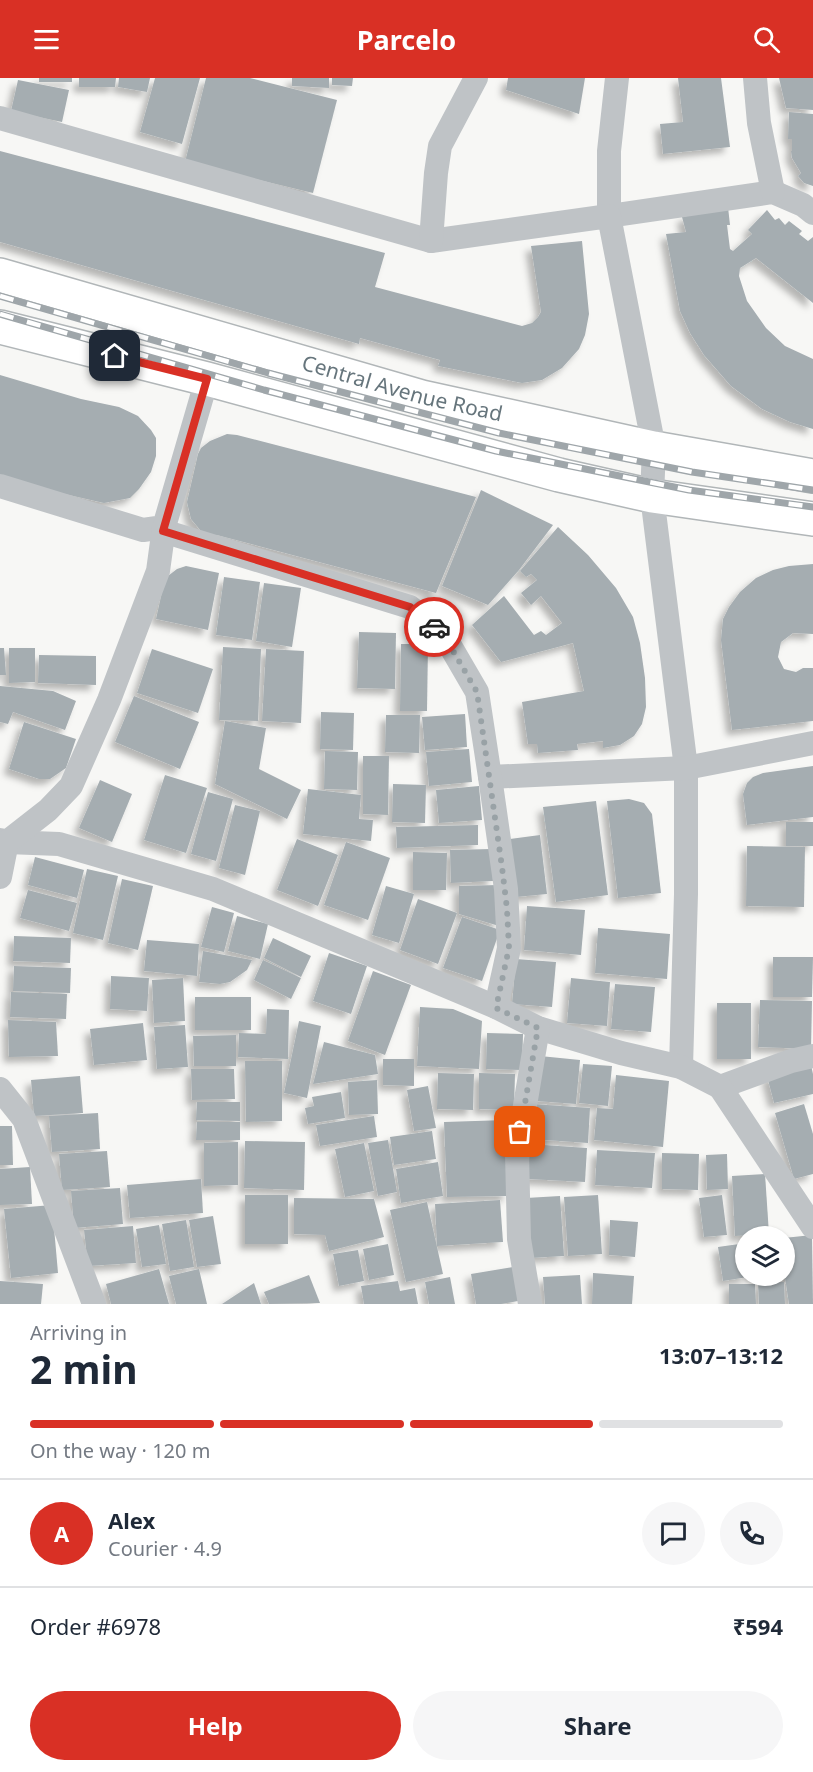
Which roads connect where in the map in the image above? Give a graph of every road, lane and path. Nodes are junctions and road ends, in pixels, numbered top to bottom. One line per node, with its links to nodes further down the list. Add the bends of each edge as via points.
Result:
1 (476, 78): 8 (street, via 440,146)
2 (617, 78): 7 (street, via 609,151)
3 (755, 78): 5 (street, via 759,123)
4 (0, 118): 8 (street)
5 (773, 192): 6 (street); 7 (street)
6 (813, 213)
7 (609, 216): 8 (street); 12 (street)
8 (432, 241)
9 (0, 275): 12 (main road, Central Avenue Road, via 422,397)
10 (0, 327): 11 (main road, Central Avenue Road)
11 (207, 379): 15 (main road, Central Avenue Road, via 559,475); 17 (street)
12 (654, 448): 13 (main road, Central Avenue Road); 15 (street)
13 (813, 476)
14 (0, 486): 17 (street, via 143,530)
15 (652, 496): 16 (main road, Central Avenue Road); 19 (street)
16 (813, 519)
17 (163, 529): 20 (street, via 410,607 445,637 477,692); 21 (street, via 158,571 109,700 70,786 48,810)
18 (813, 743): 19 (street)
19 (686, 768): 20 (street); 26 (street)
20 (490, 777): 23 (street, via 506,889 509,948)
21 (3, 841): 22 (street); 23 (street, via 59,844 213,889)
22 (0, 877)
23 (496, 1008): 24 (street)
24 (538, 1028): 26 (street); 31 (street, via 517,1153 519,1239)
25 (813, 1056): 27 (street)
26 (681, 1067): 27 (street)
27 (720, 1087): 29 (street)
28 (0, 1089): 30 (street, via 24,1119)
29 (813, 1227)
30 (94, 1304)
31 (530, 1304)

